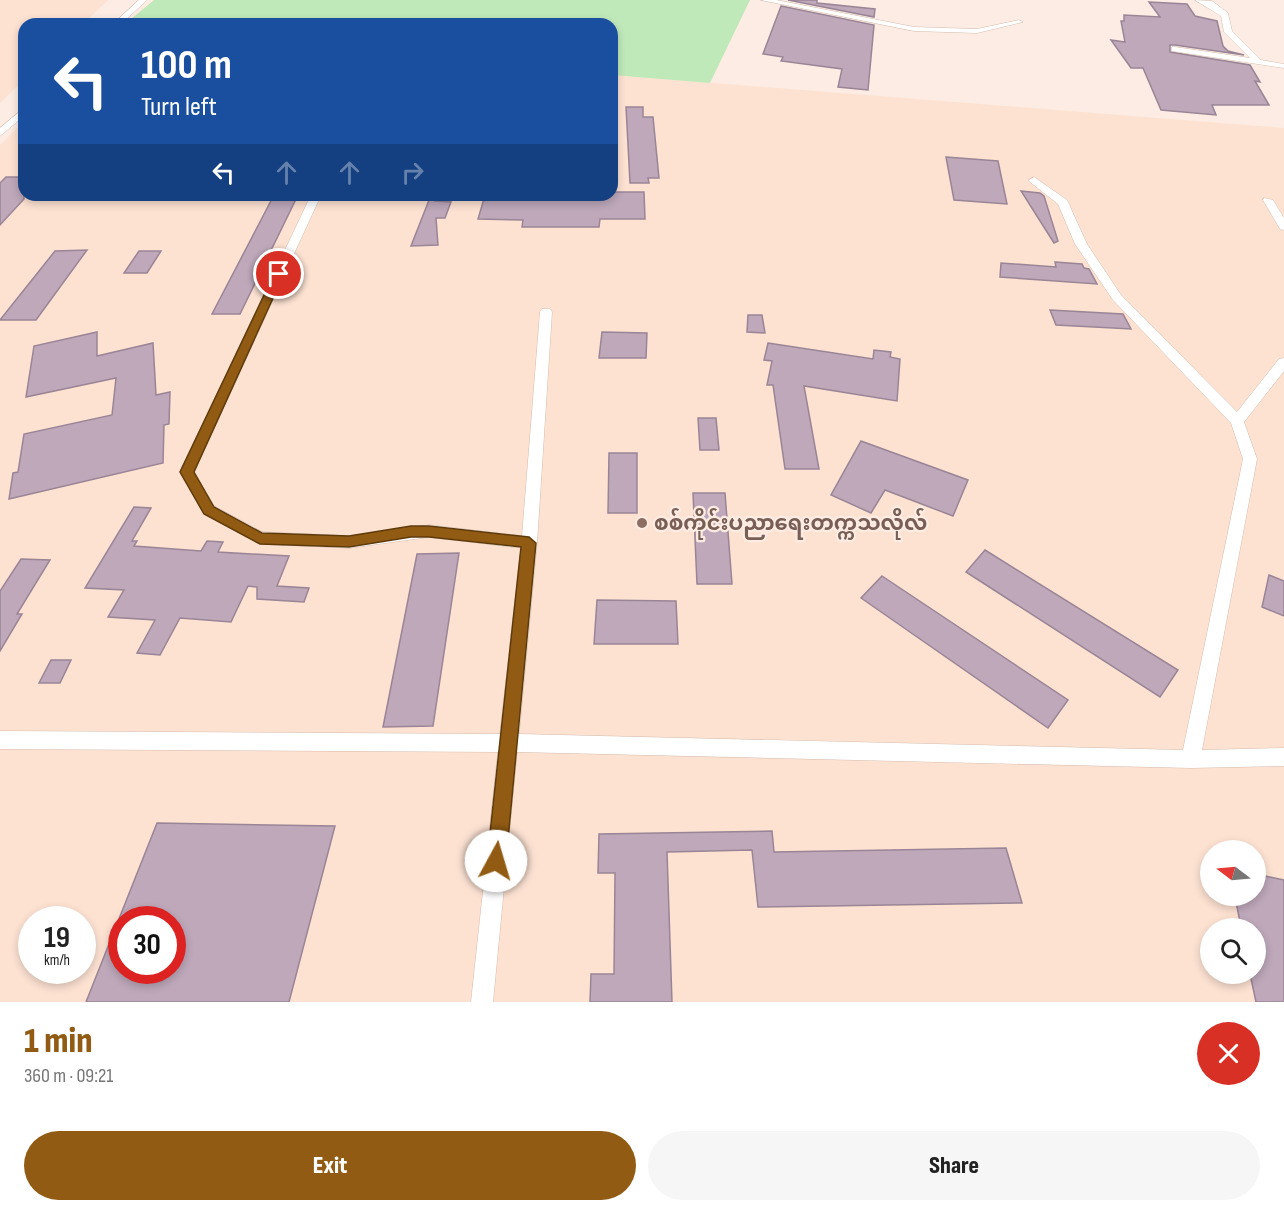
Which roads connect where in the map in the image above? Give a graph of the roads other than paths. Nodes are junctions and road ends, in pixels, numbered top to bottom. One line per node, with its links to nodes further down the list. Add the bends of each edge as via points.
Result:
1 (143, 0): 4 (street)
2 (765, 0): 5 (street, via 914,29 977,31)
3 (1199, 0): 7 (street, via 1225,15 1228,32)
4 (124, 18)
5 (1019, 22)
6 (1176, 49): 7 (street)
7 (1259, 63): 8 (street)
8 (1284, 66)
9 (18, 116): 10 (street)
10 (0, 133)
11 (1034, 180): 17 (street, via 1063,202 1081,244 1117,297)
12 (1268, 200): 14 (street)
13 (312, 201): 18 (street, via 187,472 209,510 260,538 349,542 429,531)
14 (1284, 227)
15 (546, 312): 18 (street)
16 (1284, 362): 17 (street)
17 (1238, 421): 22 (street, via 1250,459)
18 (529, 543): 20 (street)
19 (0, 740): 20 (street)
20 (508, 744): 22 (street); 23 (street)
21 (1284, 757): 22 (street)
22 (1191, 759)
23 (482, 1002)

